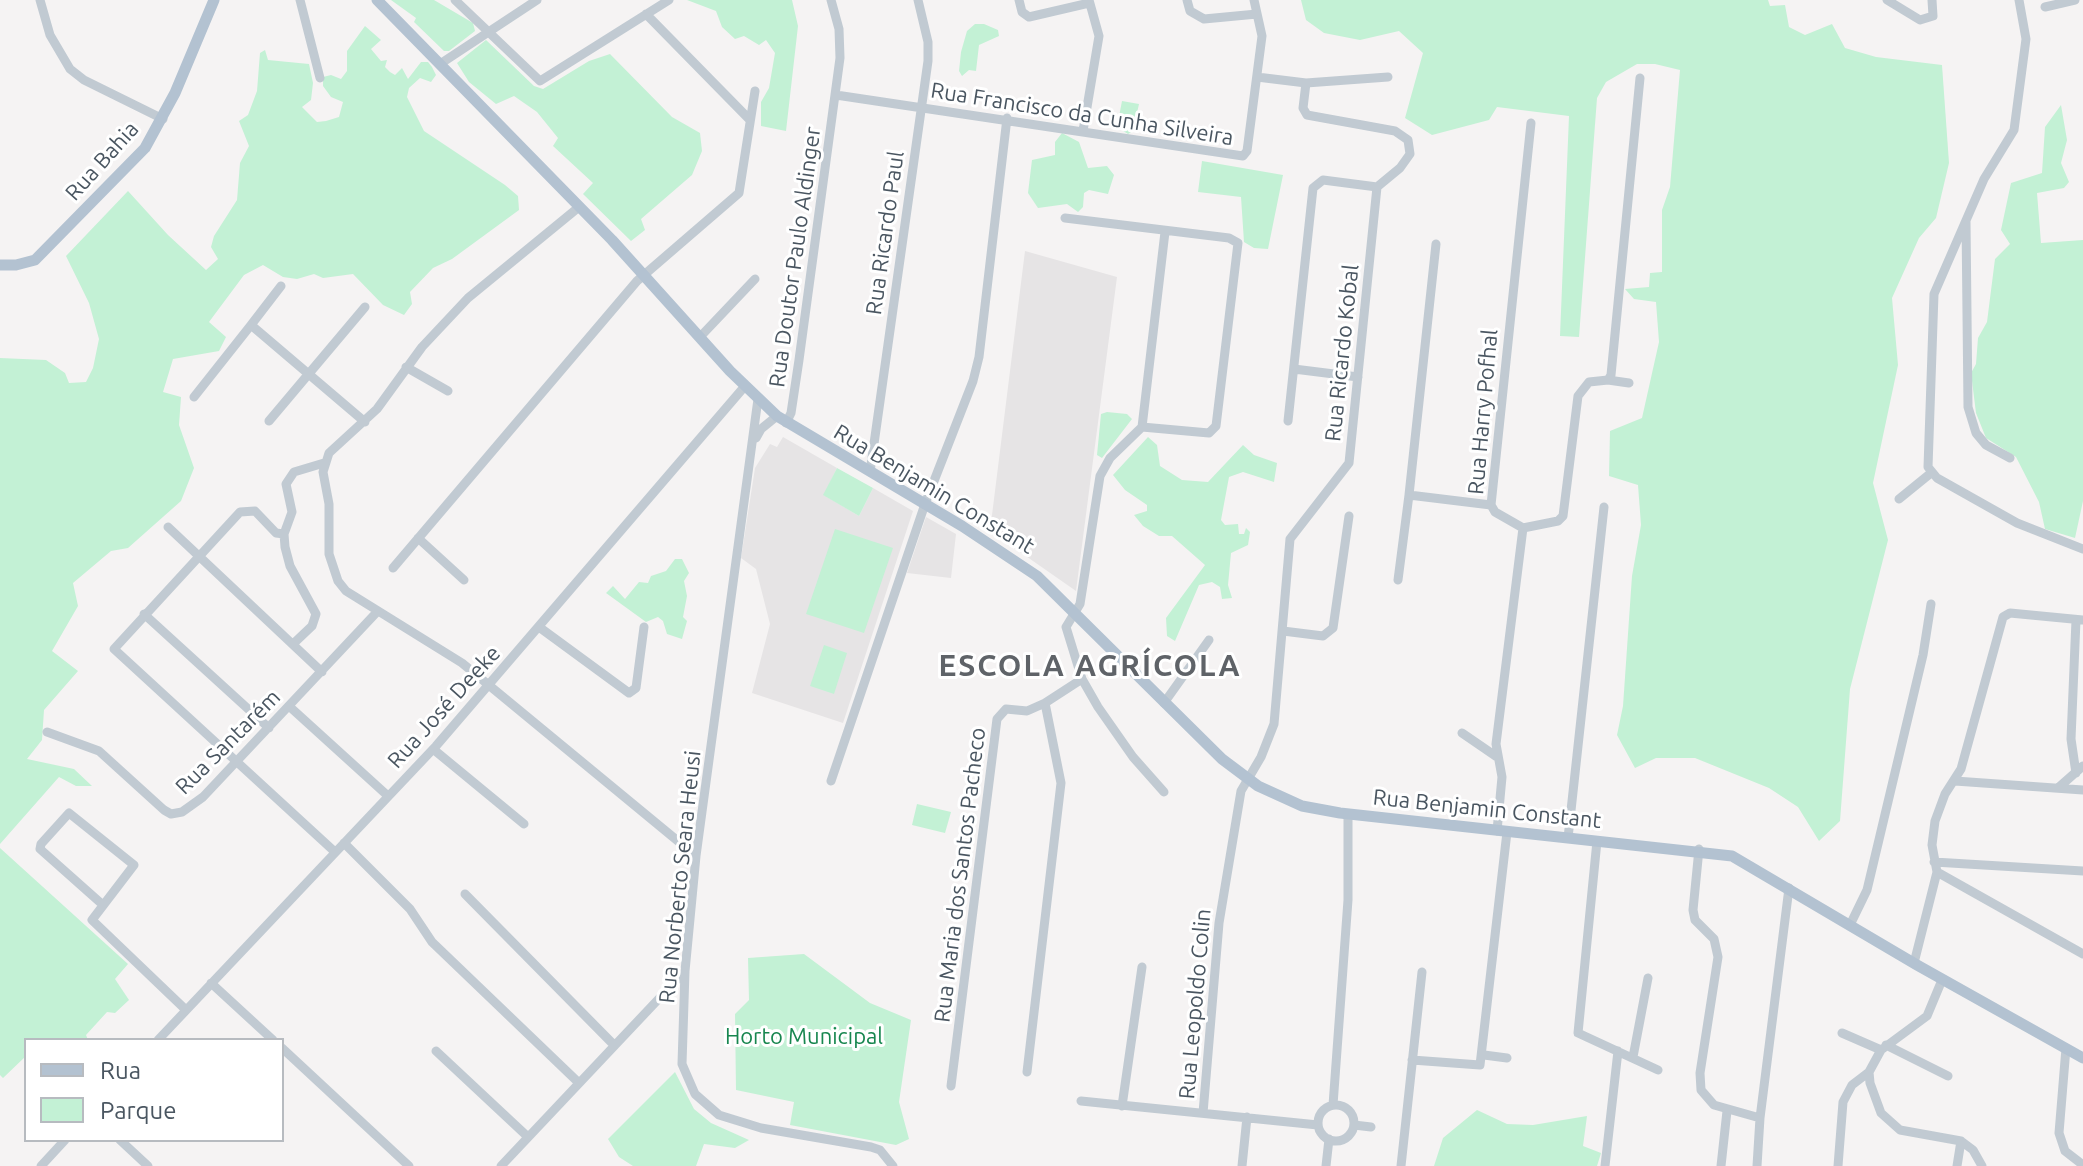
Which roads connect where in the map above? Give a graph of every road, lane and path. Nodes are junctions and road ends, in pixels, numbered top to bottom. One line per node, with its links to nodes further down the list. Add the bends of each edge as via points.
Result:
1 (40, 0): 32 (street, via 50,35 70,69)
2 (214, 0): 32 (main road, Rua Bahia)
3 (300, 0): 25 (street)
4 (377, 0): 22 (main road, Rua Benjamin Constant)
5 (455, 0): 21 (street)
6 (537, 0): 21 (street)
7 (669, 0): 19 (street)
8 (831, 0): 29 (street, Rua Doutor Paulo Aldinger, via 840,44)
9 (918, 0): 30 (street, Rua Ricardo Paul, via 928,42)
10 (1019, 0): 17 (street, via 1029,17)
11 (1187, 0): 20 (street, via 1190,11 1204,19)
12 (1254, 0): 20 (street)
13 (1887, 0): 14 (street, via 1920,20 1933,16)
14 (1932, 0)
15 (2019, 0): 39 (street, via 2026,39 2014,130)
16 (2075, 0): 18 (street)
17 (1089, 1): 35 (street, via 1099,36)
18 (2045, 7)
19 (646, 14): 21 (street, via 540,81); 33 (street)
20 (1257, 14): 23 (street, via 1262,36)
21 (488, 32): 22 (street)
22 (440, 64): 37 (main road, Rua Benjamin Constant)
23 (1257, 77): 27 (street); 35 (street, Rua Francisco da Cunha Silveira, via 1243,156)
24 (1388, 77): 27 (street)
25 (320, 78)
26 (1640, 78): 53 (street)
27 (1306, 83): 36 (street, via 1307,115 1395,131 1408,140 1406,161)
28 (755, 91): 33 (street)
29 (836, 95): 30 (street, Rua Francisco da Cunha Silveira); 59 (street, Rua Doutor Paulo Aldinger, via 791,413)
30 (921, 107): 31 (street, Rua Francisco da Cunha Silveira); 67 (street, Rua Ricardo Paul)
31 (1007, 118): 35 (street, Rua Francisco da Cunha Silveira); 71 (street, via 979,357)
32 (163, 119): 42 (main road, Rua Bahia, via 136,159 52,246 28,263)
33 (750, 120): 43 (street, via 739,193)
34 (1531, 123): 72 (street, Rua Harry Pofhal)
35 (1083, 131)
36 (1377, 187): 50 (street, via 1323,180 1313,188); 52 (street, Rua Ricardo Kobal)
37 (579, 207): 43 (main road, Rua Benjamin Constant); 49 (street, via 468,298)
38 (1065, 218): 40 (street)
39 (1966, 221): 65 (street, via 1968,407 1976,433); 68 (street, via 1934,294 1927,458)
40 (1165, 232): 63 (street); 63 (street, via 1238,243 1216,426 1209,433)
41 (1436, 244): 69 (street)
42 (0, 265)
43 (645, 274): 48 (main road, Rua Benjamin Constant); 78 (street)
44 (755, 279): 48 (street)
45 (281, 286): 47 (street)
46 (365, 307): 51 (street)
47 (251, 325): 51 (street); 57 (street)
48 (700, 337): 55 (main road, Rua Benjamin Constant)
49 (406, 367): 56 (street); 62 (street)
50 (1294, 369): 52 (street); 61 (street)
51 (307, 373): 60 (street); 62 (street)
52 (1358, 377): 91 (street, Rua Ricardo Kobal, via 1349,463 1290,539)
53 (1608, 380): 54 (street); 76 (street, via 1589,382 1578,396 1563,516)
54 (1629, 383)
55 (745, 386): 58 (main road, Rua Benjamin Constant); 89 (street, Rua José Deeke)
56 (448, 391)
57 (194, 397)
58 (758, 399): 59 (main road, Rua Benjamin Constant); 64 (street, Rua Norberto Seara Heusi)
59 (781, 420): 64 (street, via 761,429); 67 (main road, Rua Benjamin Constant)
60 (269, 421)
61 (1288, 421)
62 (365, 422): 66 (street)
63 (1142, 427): 86 (street, via 1110,458 1100,476)
64 (753, 445): 122 (street, Rua Norberto Seara Heusi)
65 (2010, 458)
66 (324, 463): 77 (street, via 288,477 292,512); 85 (street, via 333,569 346,591)
67 (870, 472): 71 (main road, Rua Benjamin Constant)
68 (1931, 473): 70 (street); 79 (street, via 2017,523)
69 (1409, 495): 72 (street); 83 (street)
70 (1899, 499)
71 (925, 504): 86 (main road, Rua Benjamin Constant, via 1016,560); 108 (street)
72 (1491, 505): 76 (street, Rua Harry Pofhal)
73 (1604, 507): 117 (street)
74 (1349, 516): 91 (street, via 1329,634)
75 (168, 527): 80 (street)
76 (1523, 528): 104 (street)
77 (284, 534): 80 (street, via 246,509); 93 (street, via 290,566 316,614 312,626)
78 (418, 538): 81 (street); 82 (street)
79 (2083, 549)
80 (201, 557): 87 (street); 93 (street)
81 (393, 568)
82 (464, 580)
83 (1398, 580)
84 (1931, 604): 128 (street, via 1867,890)
85 (376, 613): 94 (street, Rua Santarém); 96 (street, via 445,651)
86 (1075, 613): 95 (street, via 1067,633); 98 (main road, Rua Benjamin Constant)
87 (144, 614): 100 (street); 105 (street, via 114,649)
88 (2080, 620): 106 (street, via 2071,739); 109 (street, via 2006,614)
89 (539, 627): 90 (street, via 629,693 636,688); 96 (street, Rua José Deeke)
90 (644, 627)
91 (1283, 631): 107 (street, Rua Ricardo Kobal, via 1274,724)
92 (1209, 640): 98 (street)
93 (293, 644): 94 (street)
94 (322, 672): 99 (street, Rua Santarém)
95 (1082, 679): 97 (street, Rua Maria dos Santos Pacheco); 112 (street, via 1133,757)
96 (488, 686): 103 (street, Rua José Deeke); 122 (street)
97 (1045, 703): 153 (street, via 1061,783); 157 (street, Rua Maria dos Santos Pacheco, via 1027,711 1006,709 997,719)
98 (1164, 703): 107 (main road, Rua Benjamin Constant)
99 (290, 707): 100 (street, Rua Santarém); 113 (street)
100 (269, 728): 105 (street, Rua Santarém)
101 (47, 732): 105 (street, Rua Santarém, via 99,751 171,814 190,807)
102 (1462, 733): 104 (street)
103 (433, 749): 113 (street, Rua José Deeke); 115 (street)
104 (1497, 757): 116 (street)
105 (237, 762): 121 (street)
106 (2079, 770): 110 (street)
107 (1247, 778): 114 (main road, Rua Benjamin Constant, via 1302,806); 162 (street, Rua Leopoldo Colin, via 1219,923)
108 (831, 781)
109 (1955, 781): 110 (street); 123 (street, via 1935,821)
110 (2058, 788): 111 (street)
111 (2083, 790)
112 (1164, 792)
113 (388, 796): 119 (street, Rua José Deeke)
114 (1348, 814): 116 (main road, Rua Benjamin Constant); 159 (street, via 1348,900)
115 (524, 824)
116 (1502, 831): 117 (main road, Rua Benjamin Constant); 147 (street)
117 (1568, 838): 118 (main road, Rua Benjamin Constant)
118 (1597, 841): 120 (main road, Rua Benjamin Constant); 146 (street, via 1578,1033)
119 (344, 843): 121 (street, Rua José Deeke); 156 (street, via 410,909 432,942)
120 (1699, 849): 125 (main road, Rua Benjamin Constant, via 1732,856); 161 (street, via 1693,910 1695,920 1714,939 1718,957 1701,1090)
121 (335, 852): 136 (street, Rua José Deeke)
122 (696, 856): 132 (street, Rua Norberto Seara Heusi)
123 (1936, 867): 124 (street); 129 (street); 130 (street)
124 (2083, 871)
125 (1789, 888): 128 (main road, Rua Benjamin Constant); 164 (street)
126 (465, 894): 141 (street)
127 (103, 905): 127 (street, via 134,865 69,813 40,849); 137 (street, via 92,920)
128 (1850, 925): 130 (main road, Rua Benjamin Constant)
129 (2083, 954)
130 (1914, 963): 135 (main road, Rua Benjamin Constant)
131 (1142, 967): 160 (street)
132 (685, 971): 141 (street); 178 (street, Rua Norberto Seara Heusi, via 682,1064 689,1086 703,1103 748,1125 880,1150)
133 (1422, 972): 151 (street)
134 (1648, 978): 148 (street)
135 (1942, 980): 142 (street, via 1927,1016); 143 (main road, Rua Benjamin Constant)
136 (211, 983): 137 (street, Rua José Deeke); 140 (street)
137 (186, 1010): 139 (street, Rua José Deeke)
138 (1842, 1033): 142 (street)
139 (160, 1038)
140 (271, 1038)
141 (614, 1045): 156 (street)
142 (1883, 1048): 154 (street); 155 (street)
143 (2066, 1048): 150 (main road, Rua Benjamin Constant); 173 (street, via 2059,1133 2065,1151)
144 (284, 1050): 176 (street)
145 (436, 1051): 168 (street)
146 (1618, 1051): 148 (street); 182 (street)
147 (1484, 1055): 149 (street); 151 (street, via 1475,1066)
148 (1633, 1057): 152 (street)
149 (1507, 1058)
150 (2083, 1058)
151 (1412, 1060): 181 (street)
152 (1658, 1070)
153 (1027, 1072)
154 (1869, 1072): 170 (street, via 1875,1102 1900,1130); 185 (street, via 1852,1085 1843,1102)
155 (1948, 1076)
156 (579, 1083): 168 (street)
157 (951, 1086)
158 (1081, 1101): 160 (street, Rua Leopoldo Colin)
159 (1333, 1105): 165 (street, via 1321,1112); 166 (street, via 1350,1112)
160 (1122, 1106): 162 (street, Rua Leopoldo Colin)
161 (1727, 1111): 164 (street); 183 (street)
162 (1203, 1113): 163 (street)
163 (1247, 1117): 165 (street); 179 (street)
164 (1760, 1118): 184 (street)
165 (1318, 1125): 169 (street)
166 (1354, 1125): 167 (street); 169 (street, via 1348,1136)
167 (1371, 1127)
168 (528, 1137): 177 (street)
169 (1329, 1139): 180 (street)
170 (1961, 1141): 186 (street); 187 (street)
171 (63, 1142): 174 (street)
172 (122, 1142): 175 (street)
173 (2083, 1165)
174 (41, 1166)
175 (148, 1166)
176 (409, 1166)
177 (501, 1166)
178 (893, 1166)
179 (1242, 1166)
180 (1326, 1166)
181 (1401, 1166)
182 (1605, 1166)
183 (1721, 1166)
184 (1757, 1166)
185 (1838, 1166)
186 (1957, 1166)
187 (1982, 1166)

